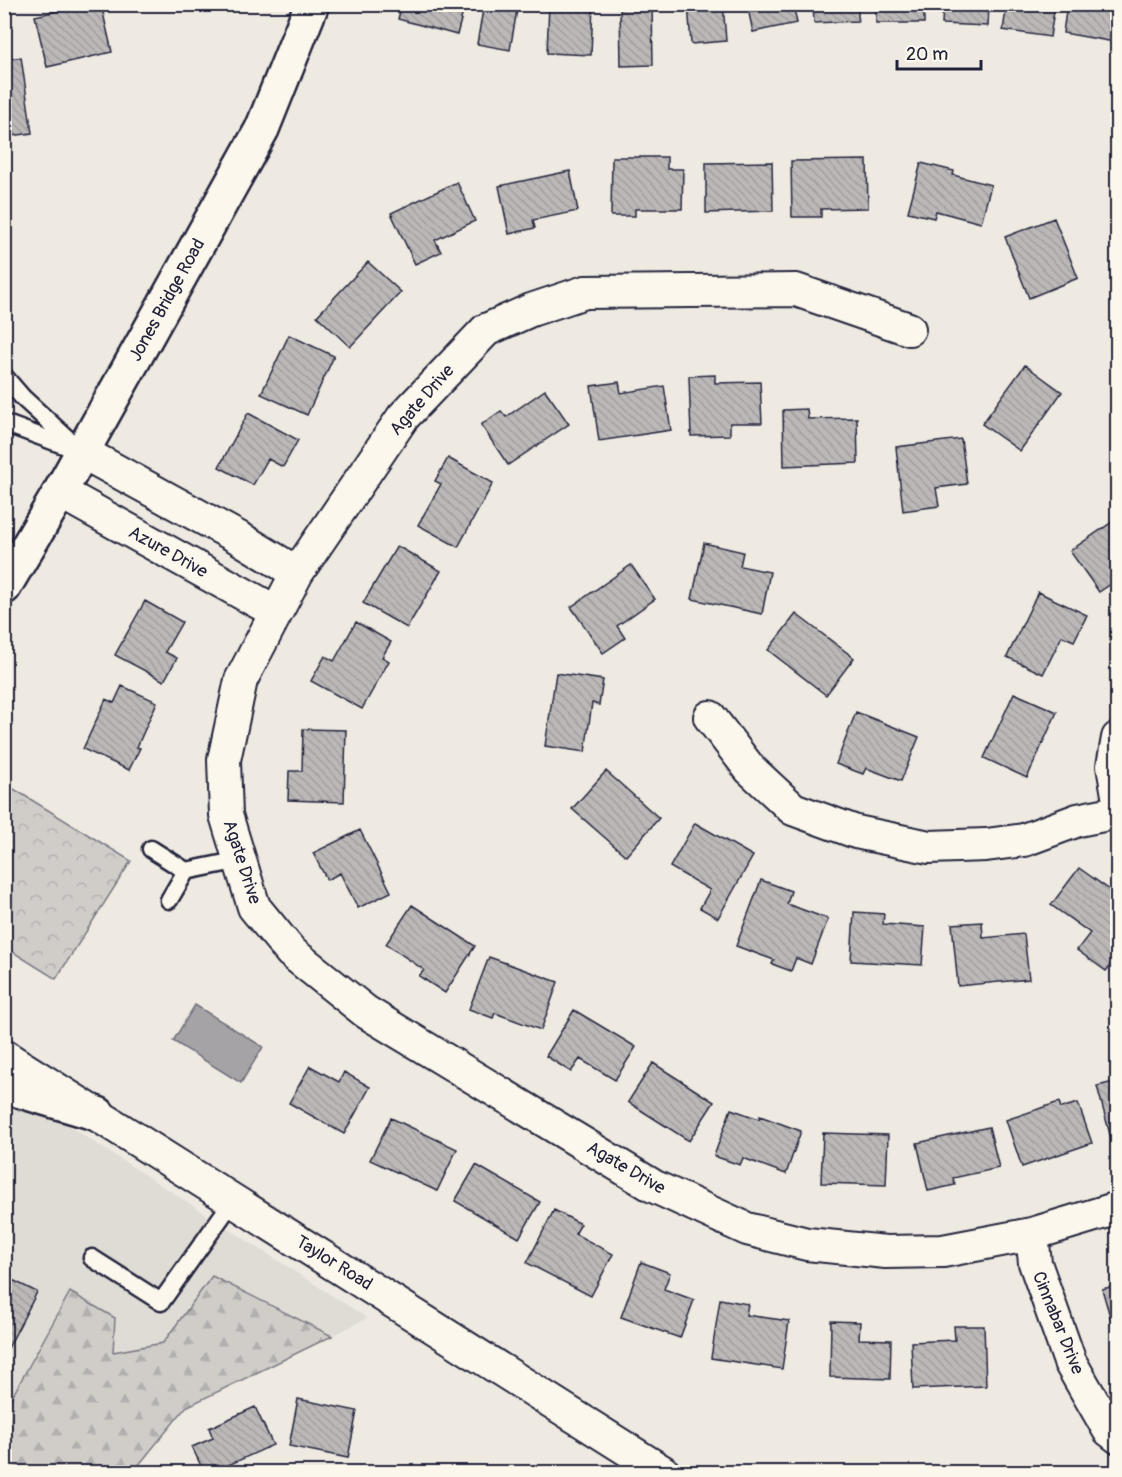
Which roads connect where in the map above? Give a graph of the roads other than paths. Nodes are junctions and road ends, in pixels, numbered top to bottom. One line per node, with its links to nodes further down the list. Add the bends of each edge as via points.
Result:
1 (312, 4): 5 (main road, Jones Bridge Road, via 262,129)
2 (909, 329): 7 (street, Agate Drive, via 796,290 585,292 531,310 486,330 403,417)
3 (4, 376): 5 (lane)
4 (4, 423): 5 (lane)
5 (82, 452): 6 (main road, Jones Bridge Road); 7 (street)
6 (60, 492): 8 (main road, Jones Bridge Road); 9 (street, Azure Drive)
7 (297, 573): 9 (street, Agate Drive)
8 (4, 586)
9 (276, 612): 15 (street, Agate Drive, via 242,680 224,760 225,815)
10 (710, 717): 13 (street, via 750,769 793,808 856,832 929,847 986,845 1024,840 1078,820)
11 (1118, 738): 12 (street, via 1113,766)
12 (1118, 795)
13 (1118, 812)
14 (151, 849): 16 (lane)
15 (240, 860): 16 (lane); 23 (street, Agate Drive, via 254,907 291,952 366,1012 653,1186 747,1229 807,1244 886,1252 943,1251)
16 (186, 871): 17 (lane)
17 (169, 900)
18 (4, 1056): 20 (street, Taylor Road)
19 (4, 1086): 20 (main road)
20 (98, 1114): 21 (street, Taylor Road)
21 (234, 1199): 24 (lane, via 161,1302); 26 (street, Taylor Road)
22 (1118, 1208): 23 (street, Agate Drive)
23 (1032, 1234): 25 (street, Cinnabar Drive, via 1035,1263 1070,1362 1109,1430)
24 (92, 1258)
25 (1118, 1437)
26 (663, 1473)

